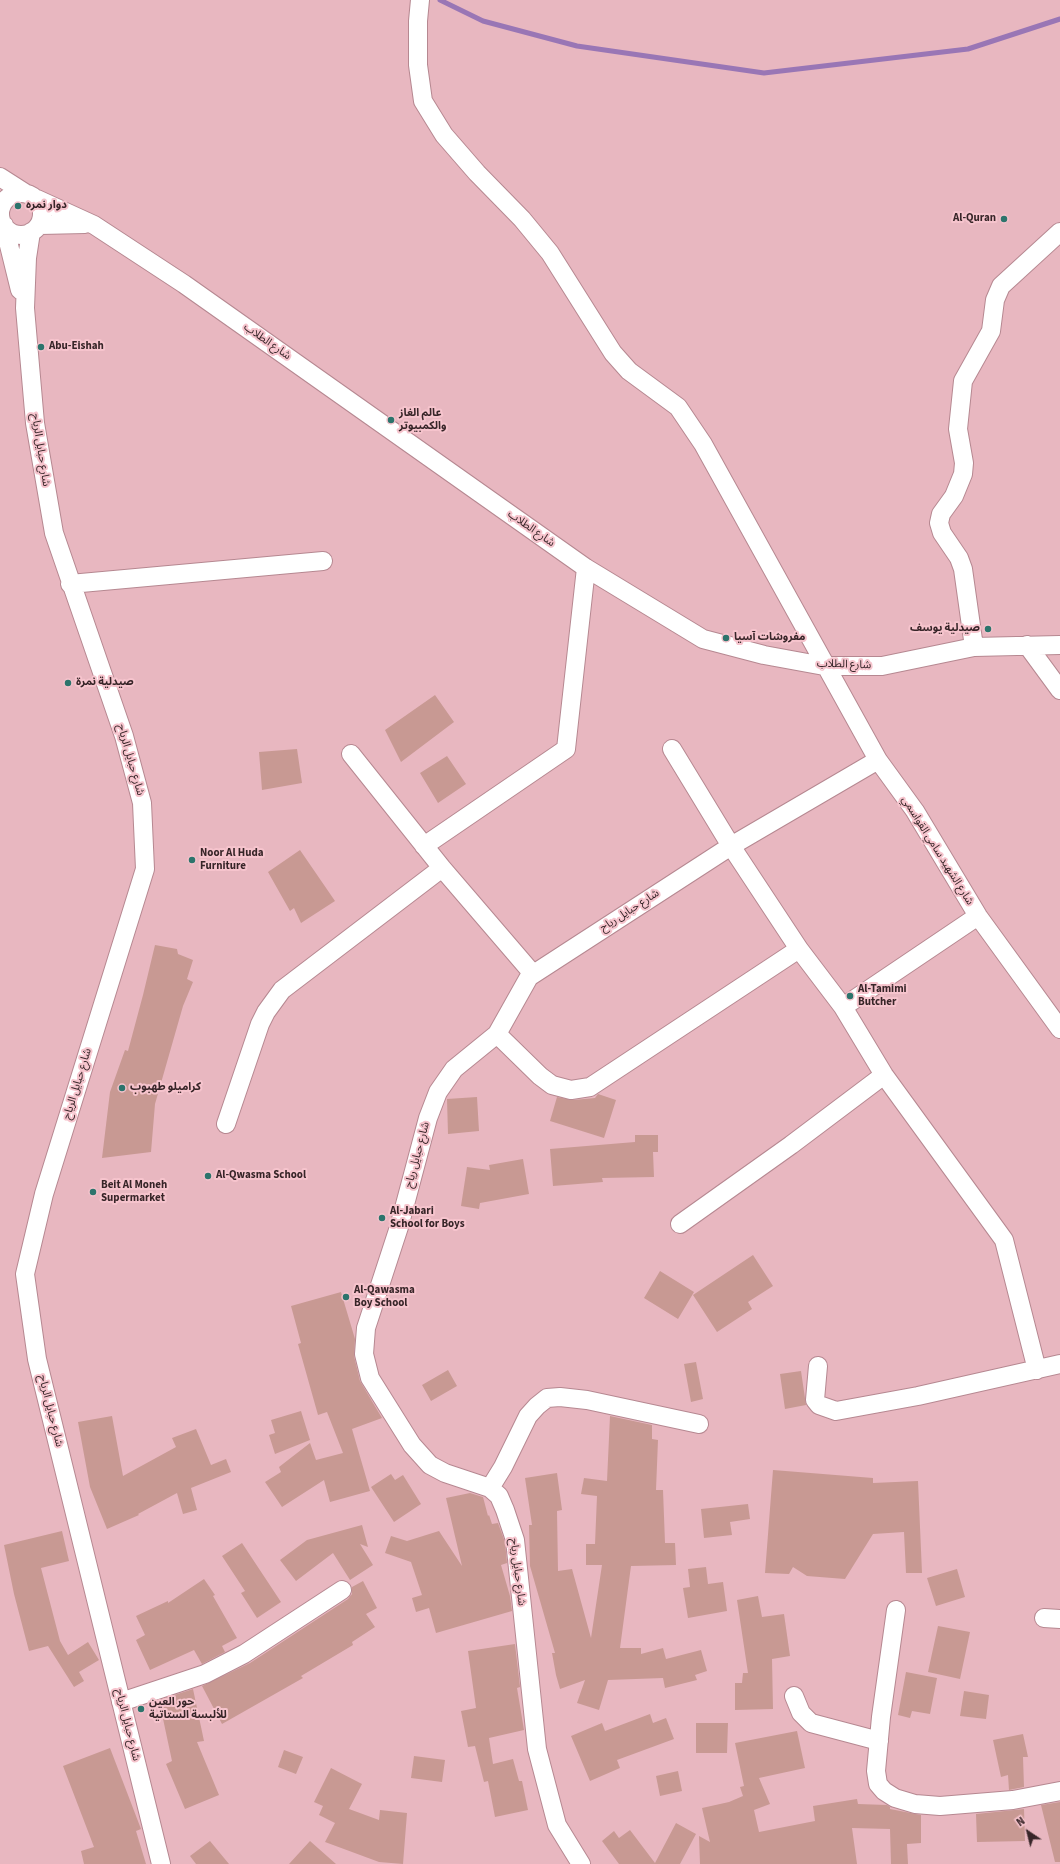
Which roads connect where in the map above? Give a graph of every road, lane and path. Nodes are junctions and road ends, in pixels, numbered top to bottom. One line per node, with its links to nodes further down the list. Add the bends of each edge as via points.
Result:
1 (420, 0): 15 (street, شارع الشهيد سامي القواسمي, via 418,65 423,101 444,135 550,253 613,353 629,371 678,407 703,444)
2 (0, 177): 3 (street, شارع الطلاب)
3 (31, 196): 4 (street, via 12,195 6,199 0,212); 5 (street, شارع الطلاب); 6 (street, via 43,212)
4 (1, 220): 6 (street, via 15,234 22,235); 8 (street)
5 (94, 225): 6 (street, via 66,223); 10 (street, شارع الطلاب, via 184,284)
6 (35, 229): 8 (street, via 27,258)
7 (1060, 232): 14 (street, via 1001,286 995,300 991,331 963,382 958,429 964,463 963,474 954,496 941,514 939,524 942,533 960,558 963,568)
8 (25, 308): 11 (street, شارع حبايل الرياح, via 35,424 54,533)
9 (323, 561): 11 (street)
10 (586, 568): 15 (street, شارع الطلاب, via 703,639 764,655); 20 (street, via 566,749)
11 (70, 584): 40 (street, شارع حبايل الرياح, via 124,736 142,803 145,868 44,1194 26,1274 37,1359)
12 (1027, 645): 13 (street, شارع الطلاب); 14 (street, شارع الطلاب); 16 (street)
13 (1060, 645)
14 (974, 646): 15 (street, شارع الطلاب, via 882,666)
15 (824, 666): 19 (street, شارع الشهيد سامي القواسمي)
16 (1060, 690)
17 (672, 749): 21 (street)
18 (351, 754): 20 (street)
19 (878, 760): 21 (street, شارع حبايل رياح); 23 (street, شارع الشهيد سامي القواسمي, via 915,811)
20 (424, 846): 22 (street)
21 (732, 846): 24 (street); 25 (street, شارع حبايل رياح)
22 (442, 868): 25 (street); 30 (street, via 282,990 273,1000 263,1018)
23 (978, 916): 26 (street); 27 (street, شارع الشهيد سامي القواسمي)
24 (799, 949): 26 (street); 28 (street, via 590,1087 571,1090 552,1085)
25 (533, 974): 28 (street, شارع حبايل رياح)
26 (842, 1007): 29 (street)
27 (1060, 1029)
28 (497, 1034): 36 (street, شارع حبايل رياح, via 454,1069 438,1092 428,1118 399,1227 364,1341 364,1354 370,1378 419,1454 430,1465)
29 (884, 1075): 31 (street); 34 (street, via 1004,1240)
30 (226, 1124)
31 (680, 1224)
32 (1060, 1364): 34 (street)
33 (818, 1366): 34 (street, via 815,1400 819,1405 836,1411)
34 (1037, 1370)
35 (699, 1424): 36 (street, via 587,1400 548,1398 528,1416)
36 (490, 1488): 44 (street, شارع حبايل رياح, via 499,1496 515,1540 537,1749 557,1825)
37 (342, 1590): 40 (street, via 225,1664 205,1674)
38 (896, 1610): 41 (street)
39 (794, 1696): 41 (street, via 801,1713 812,1723)
40 (121, 1702): 43 (street, شارع حبايل الرياح)
41 (879, 1741): 42 (street, via 876,1771 878,1784 895,1798 916,1804 940,1806 1013,1800)
42 (1060, 1792)
43 (161, 1864)
44 (581, 1864)

